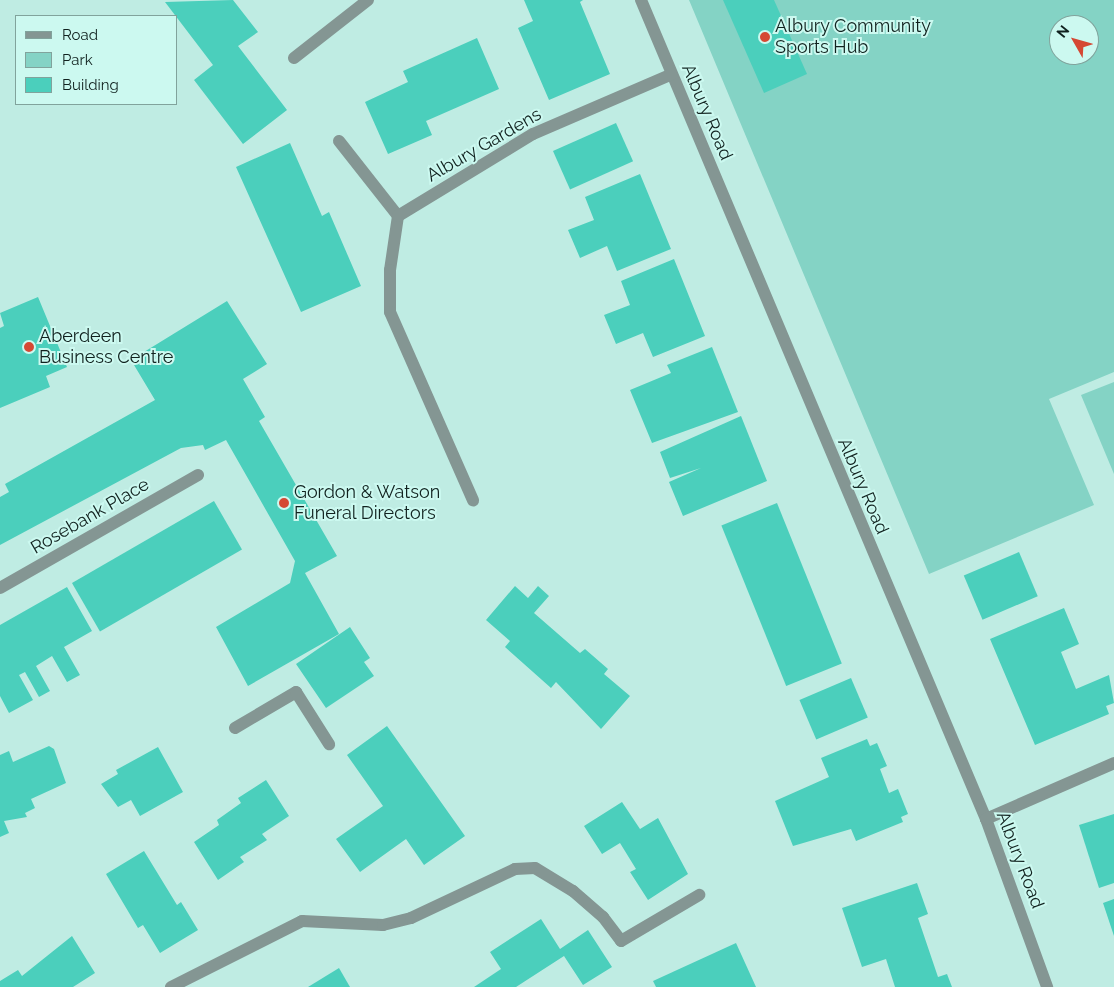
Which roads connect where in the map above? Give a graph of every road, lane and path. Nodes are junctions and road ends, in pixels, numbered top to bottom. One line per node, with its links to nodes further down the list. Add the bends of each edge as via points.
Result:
1 (368, 0): 3 (street)
2 (642, 0): 4 (street, Albury Road)
3 (294, 58)
4 (672, 74): 6 (street, Albury Gardens, via 533,134); 13 (street, Albury Road)
5 (338, 141): 6 (street)
6 (398, 216): 8 (street, via 390,270 390,312)
7 (198, 475): 9 (street, Rosebank Place)
8 (473, 500)
9 (0, 588)
10 (235, 728): 11 (street, via 296,692)
11 (329, 744)
12 (1114, 764): 13 (street)
13 (986, 819): 16 (street, Albury Road)
14 (699, 895): 15 (street, via 621,941 604,917 560,882 535,868 515,869 411,918 383,925 302,921)
15 (171, 987)
16 (1047, 987)

